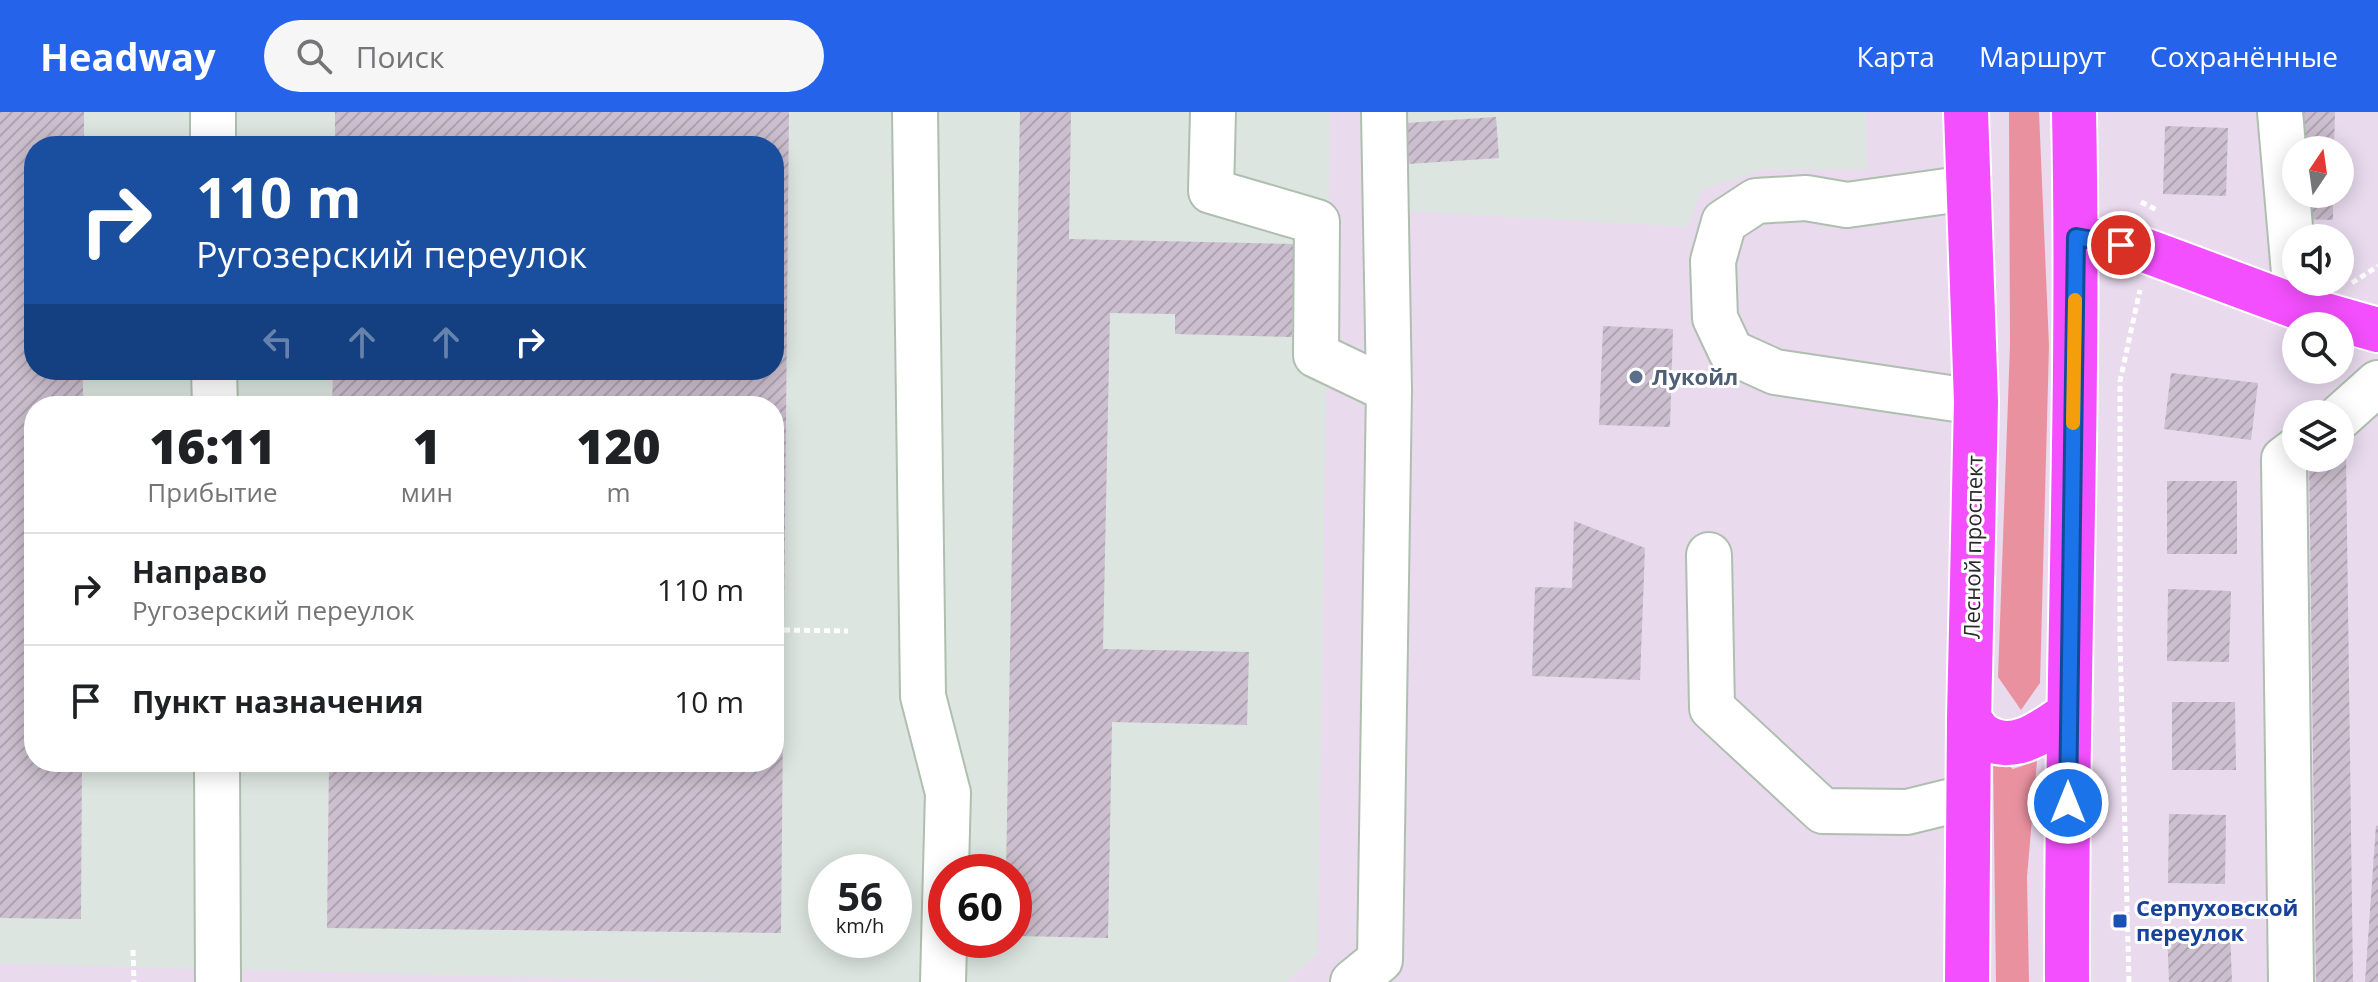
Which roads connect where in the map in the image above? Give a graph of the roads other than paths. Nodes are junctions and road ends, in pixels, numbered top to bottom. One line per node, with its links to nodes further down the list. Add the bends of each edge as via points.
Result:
1 (213, 112): 9 (lane)
2 (915, 112): 28 (lane, via 923,696 948,793)
3 (1213, 112): 18 (lane, via 1211,191 1317,222 1316,355)
4 (1384, 112): 18 (lane)
5 (1966, 112): 10 (main road, Лесной проспект)
6 (2074, 112): 13 (main road)
7 (2253, 112): 12 (lane, via 2256,209)
8 (2280, 112): 11 (lane)
9 (213, 136)
10 (1968, 188): 19 (main road, Лесной проспект); 19 (lane, via 1847,205 1806,198 1756,201 1724,222 1713,261 1715,318 1731,352 1775,372)
11 (2289, 224)
12 (2282, 236)
13 (2076, 237): 15 (main road, via 2144,250); 23 (main road)
14 (2296, 296): 15 (lane)
15 (2297, 307): 16 (main road)
16 (2378, 330)
17 (2378, 383): 20 (lane)
18 (1389, 390): 29 (lane, via 1380,960)
19 (1976, 402): 24 (main road, Лесной проспект)
20 (2354, 404)
21 (2284, 472): 32 (lane)
22 (1709, 555): 26 (lane, via 1712,708 1823,811 1907,812)
23 (2068, 714): 24 (main road, via 2036,736 2009,744 1982,735); 31 (main road)
24 (1969, 719): 26 (main road, Лесной проспект)
25 (217, 772): 27 (lane)
26 (1968, 797): 30 (main road, Лесной проспект)
27 (218, 982)
28 (943, 982)
29 (1353, 982)
30 (1967, 982)
31 (2067, 982)
32 (2291, 982)

